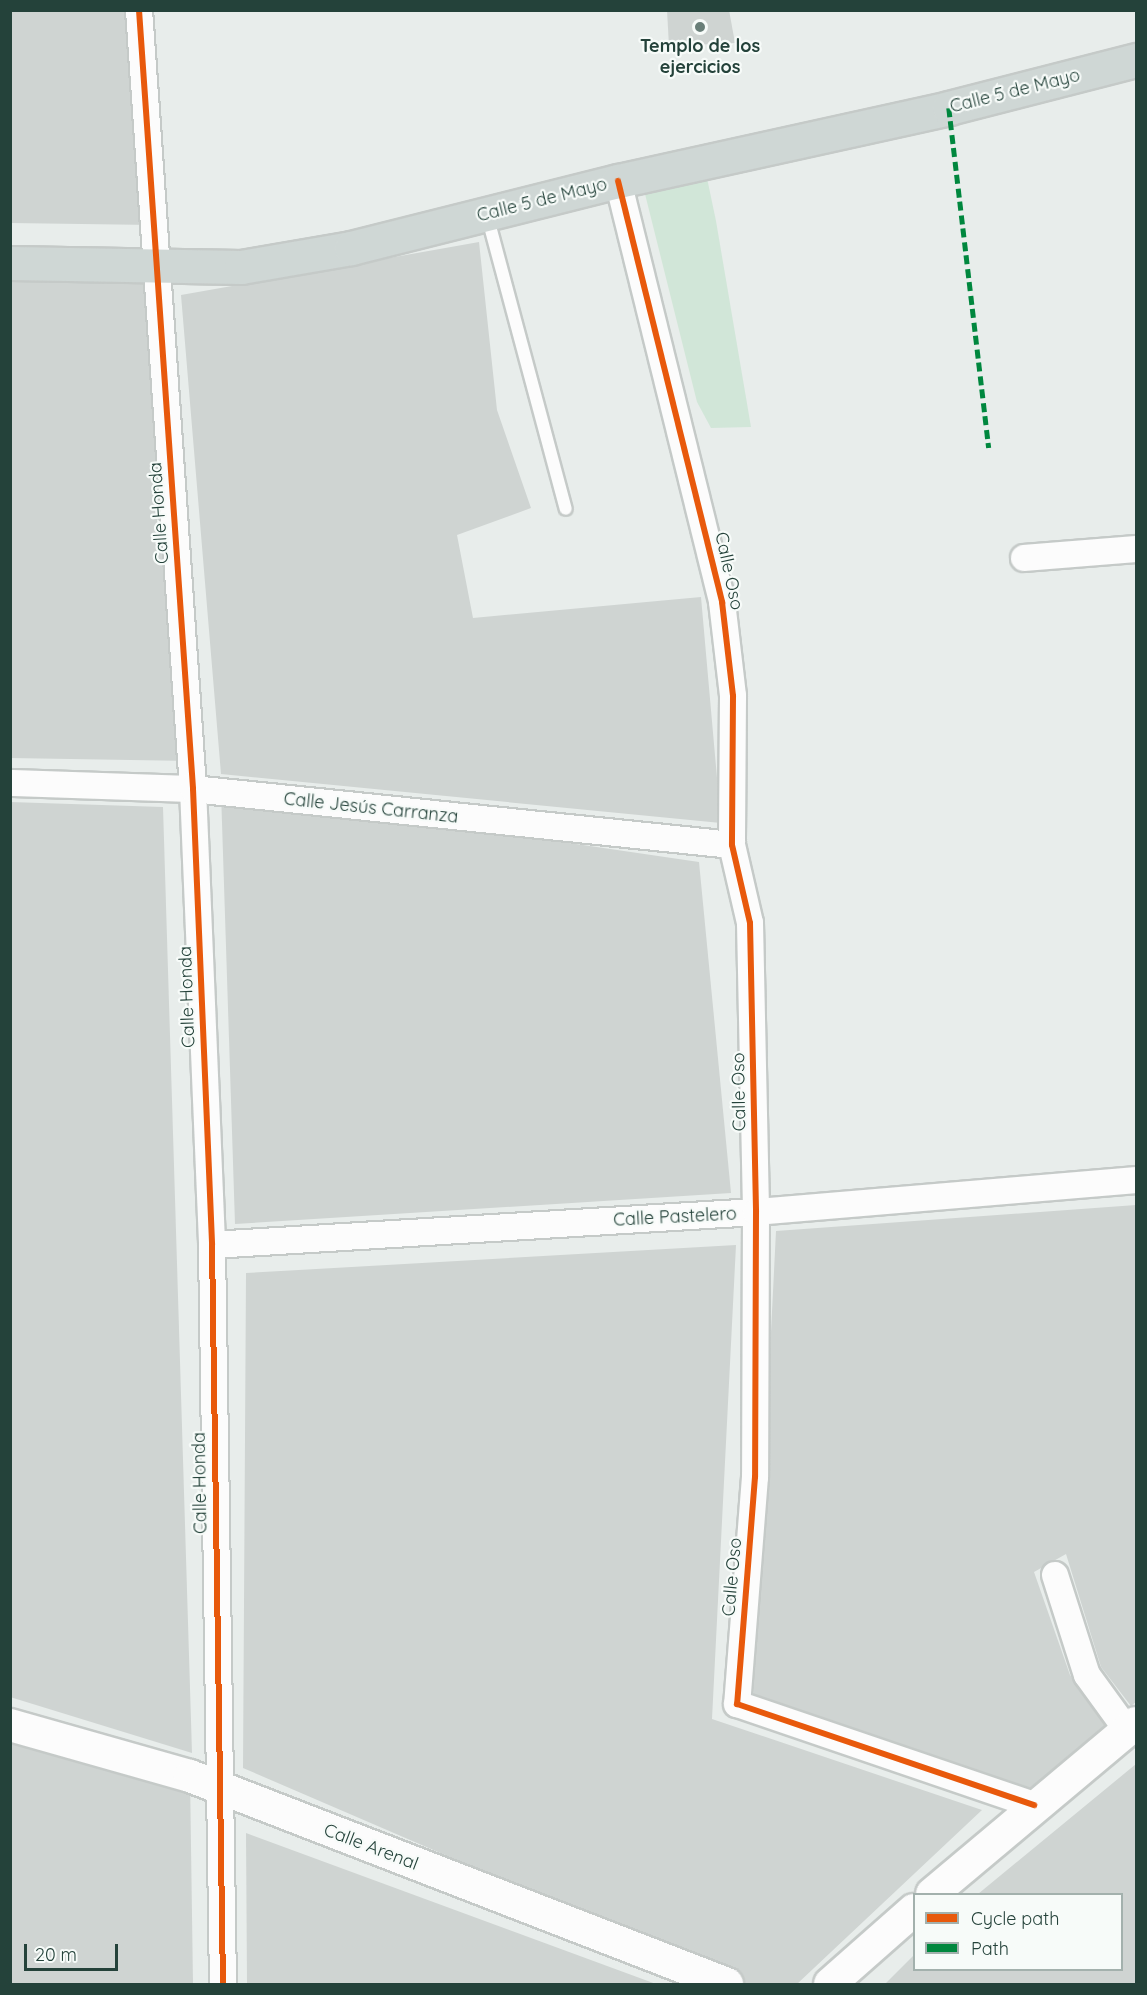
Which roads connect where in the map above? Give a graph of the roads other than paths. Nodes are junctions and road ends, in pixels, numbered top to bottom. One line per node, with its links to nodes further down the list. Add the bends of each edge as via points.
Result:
1 (139, 10): 6 (street, Calle Honda)
2 (1137, 60): 3 (main road, Calle 5 de Mayo, via 950,108)
3 (618, 181): 4 (main road, Calle 5 de Mayo); 12 (street, Calle Oso, via 722,602 733,696)
4 (487, 214): 6 (main road, Calle 5 de Mayo, via 351,248 241,267); 7 (lane)
5 (10, 263): 6 (main road, Calle 5 de Mayo)
6 (157, 267): 11 (street, Calle Honda)
7 (566, 509)
8 (1137, 549): 9 (street)
9 (1024, 558)
10 (10, 783): 11 (street, Calle Jesús Carranza)
11 (193, 789): 12 (street, Calle Jesús Carranza); 15 (street, Calle Honda)
12 (732, 845): 14 (street, Calle Oso, via 750,923)
13 (1137, 1180): 14 (street, Calle Pastelero)
14 (756, 1212): 15 (street, Calle Pastelero); 20 (street, Calle Oso, via 755,1477 737,1704)
15 (212, 1245): 19 (street, Calle Honda)
16 (1055, 1575): 18 (street, via 1087,1675)
17 (10, 1725): 19 (street, Calle Arenal, via 190,1776)
18 (1132, 1726): 20 (street)
19 (219, 1790): 23 (street, Calle Honda); 24 (street, Calle Arenal)
20 (1034, 1805): 21 (street)
21 (933, 1893)
22 (913, 1912): 25 (street)
23 (223, 1984)
24 (727, 1984)
25 (830, 1984)

